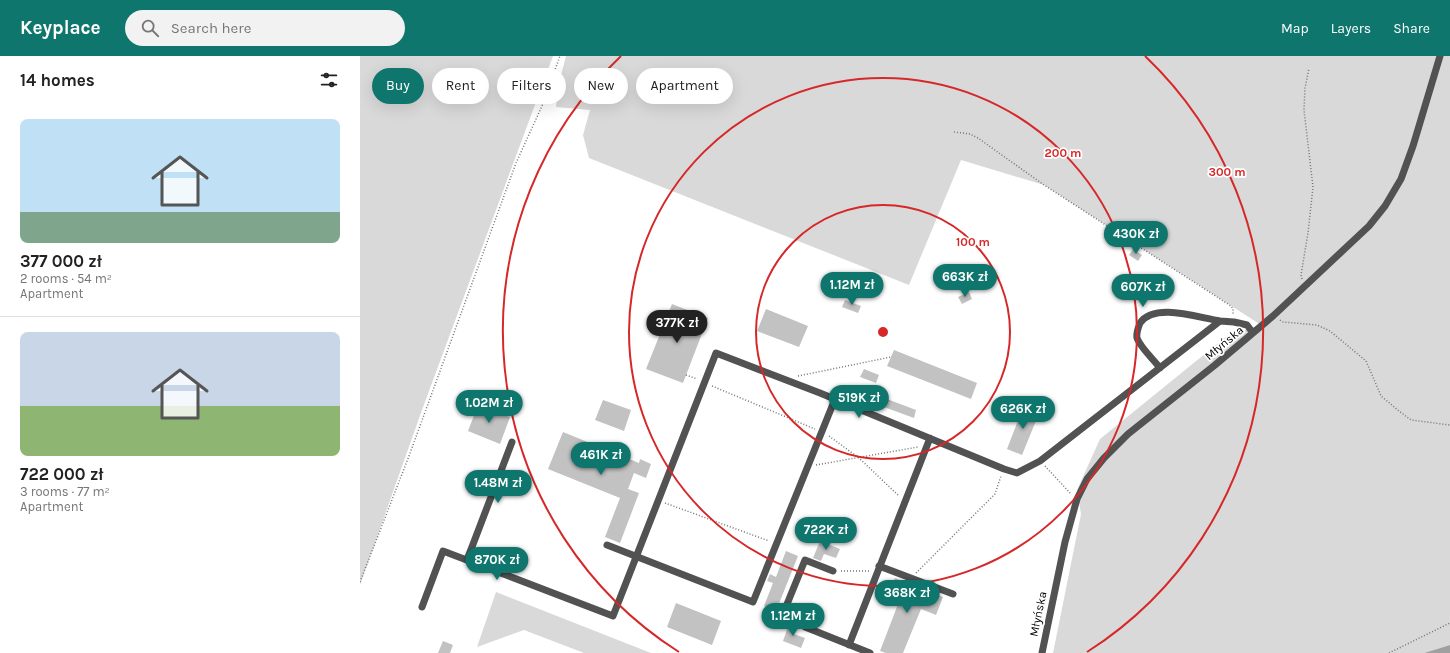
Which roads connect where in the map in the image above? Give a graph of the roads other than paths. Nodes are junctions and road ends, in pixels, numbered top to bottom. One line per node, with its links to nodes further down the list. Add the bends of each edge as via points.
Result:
1 (1440, 56): 3 (street, Młyńska, via 1401,179 1385,206 1369,226)
2 (1220, 321): 3 (street, via 1247,325); 4 (street); 4 (street, via 1173,312 1144,318 1137,328 1137,338)
3 (1254, 333): 17 (street, Młyńska, via 1128,434 1087,480 1077,499 1065,542)
4 (1160, 368): 6 (street, via 1040,461 1017,473)
5 (835, 399): 6 (street); 9 (street, via 753,602); 9 (street, via 716,353)
6 (930, 438): 11 (street)
7 (512, 442): 10 (street)
8 (607, 545): 9 (street)
9 (636, 557): 10 (street, via 613,616)
10 (467, 560): 14 (street, via 443,551)
11 (879, 568): 13 (street); 15 (street)
12 (833, 571): 15 (street, via 805,560 783,614 804,622 805,627)
13 (953, 594)
14 (422, 607)
15 (849, 645): 16 (street)
16 (870, 653)
17 (1042, 653)

